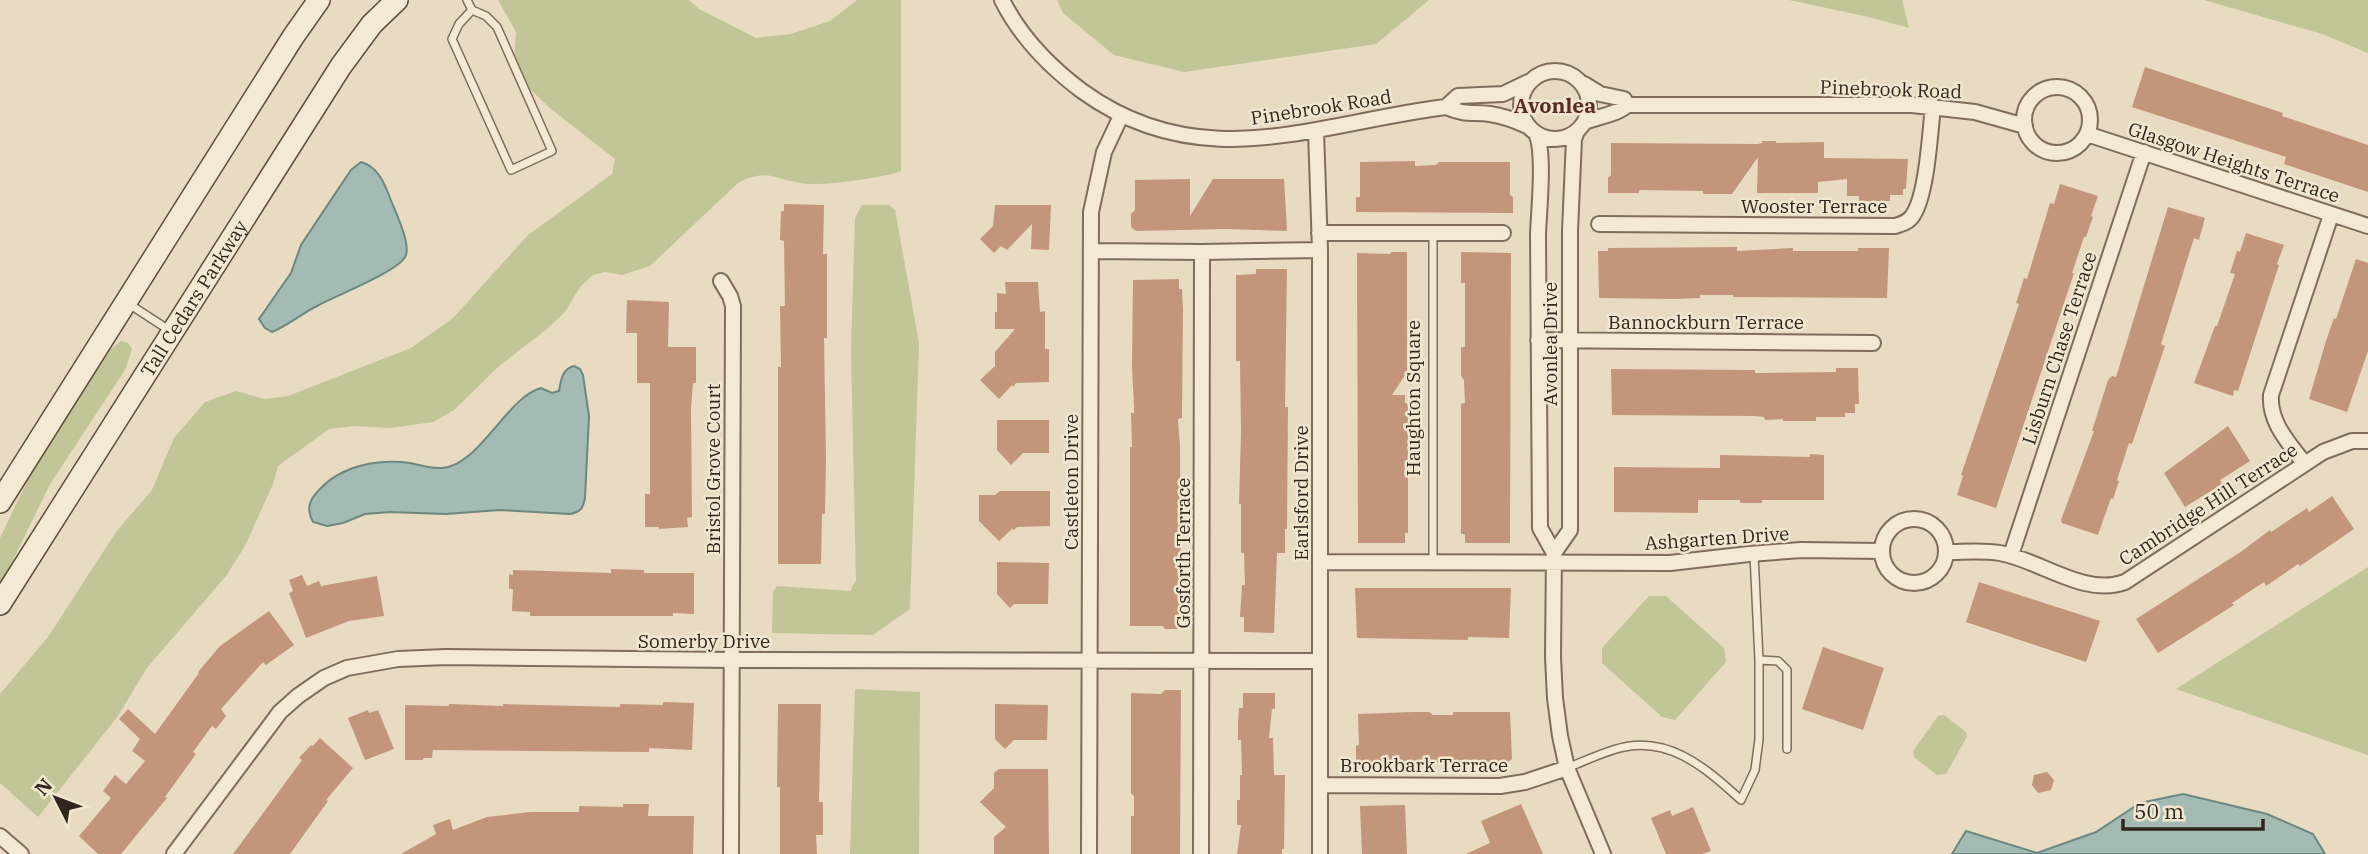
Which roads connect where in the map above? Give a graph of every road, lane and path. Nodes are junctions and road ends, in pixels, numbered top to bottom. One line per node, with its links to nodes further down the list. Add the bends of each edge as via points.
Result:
1 (319, 0): 28 (main road)
2 (397, 0): 29 (main road, Tall Cedars Parkway, via 372,24 341,66)
3 (467, 0): 5 (lane)
4 (1002, 0): 11 (street, Pinebrook Road, via 1016,24 1061,75)
5 (472, 10): 5 (lane, via 458,24 452,39 511,170 552,151 498,27)
6 (1532, 79): 7 (street, via 1558,70); 10 (street, Pinebrook Road, via 1503,94 1458,96); 14 (street, via 1522,96 1522,117)
7 (1582, 83): 8 (street, Pinebrook Road, via 1600,94 1624,99); 13 (street, via 1589,112)
8 (1627, 105): 9 (street, Pinebrook Road); 13 (street, Pinebrook Road)
9 (1933, 106): 12 (street, Pinebrook Road); 19 (street, Wooster Terrace, via 1918,206 1903,224)
10 (1446, 107): 14 (street, Pinebrook Road, via 1462,114 1514,120); 15 (street, Pinebrook Road)
11 (1121, 116): 15 (street, Pinebrook Road, via 1207,138 1252,139); 25 (street, Castleton Drive, via 1096,182)
12 (2025, 126): 16 (street, via 2034,143 2051,152 2071,150); 16 (street, via 2024,115 2033,97 2061,86 2085,101 2091,119)
13 (1581, 127): 14 (street, via 1557,139); 31 (street, Avonlea Drive, via 1574,139 1571,179)
14 (1532, 130): 30 (street, Avonlea Drive, via 1541,146)
15 (1316, 131): 21 (street, Earlsford Drive)
16 (2087, 134): 17 (street, Glasgow Heights Terrace)
17 (2144, 152): 18 (street, Glasgow Heights Terrace); 39 (street, Lisburn Chase Terrace)
18 (2331, 215): 20 (street, Glasgow Heights Terrace); 34 (street, via 2271,394 2277,426)
19 (1599, 224)
20 (2368, 226)
21 (1320, 233): 23 (street); 24 (street, Earlsford Drive)
22 (1503, 233): 23 (street)
23 (1433, 235): 42 (lane, Haughton Square)
24 (1320, 250): 26 (street); 41 (street, Earlsford Drive)
25 (1091, 251): 26 (street); 45 (street, Castleton Drive)
26 (1202, 252): 47 (street, Gosforth Terrace)
27 (721, 281): 44 (street, Bristol Grove Court, via 733,306)
28 (126, 302): 29 (lane); 35 (main road)
29 (173, 332): 43 (main road, Tall Cedars Parkway)
30 (1538, 340): 31 (street, Bannockburn Terrace); 40 (street, Avonlea Drive, via 1540,528)
31 (1569, 340): 32 (street, Bannockburn Terrace); 40 (street, Avonlea Drive, via 1570,530)
32 (1873, 343)
33 (2368, 441): 34 (street, Cambridge Hill Terrace, via 2340,444)
34 (2304, 463): 39 (street, Cambridge Hill Terrace, via 2117,585 2097,586)
35 (0, 502)
36 (1882, 551): 37 (street, via 1887,568 1909,583 1934,576); 37 (street, via 1894,527 1919,520 1936,528); 38 (street, Ashgarten Drive)
37 (1946, 552): 39 (street, Cambridge Hill Terrace)
38 (1754, 553): 40 (street, Ashgarten Drive, via 1671,563); 46 (lane)
39 (2011, 555)
40 (1554, 558): 42 (street); 50 (street, Avonlea Drive, via 1555,698)
41 (1321, 562): 42 (street); 48 (street, Earlsford Drive)
42 (1433, 562)
43 (0, 604)
44 (732, 660): 45 (street, Somerby Drive); 54 (street, Somerby Drive, via 446,657 347,668 324,678 280,712); 55 (street, Bristol Grove Court)
45 (1091, 660): 47 (street, Somerby Drive); 56 (street, Castleton Drive)
46 (1759, 660): 49 (lane, via 1778,661 1787,670); 50 (lane, via 1757,758 1741,800 1699,764 1658,746 1614,749)
47 (1202, 661): 48 (street, Somerby Drive); 57 (street, Gosforth Terrace)
48 (1320, 661): 51 (street, Earlsford Drive)
49 (1787, 749)
50 (1567, 768): 51 (street, Brookbark Terrace, via 1500,786); 59 (street, Avonlea Drive)
51 (1320, 785): 58 (street, Earlsford Drive)
52 (0, 836): 53 (street)
53 (21, 854)
54 (174, 854)
55 (731, 854)
56 (1089, 854)
57 (1201, 854)
58 (1320, 854)
59 (1603, 854)

